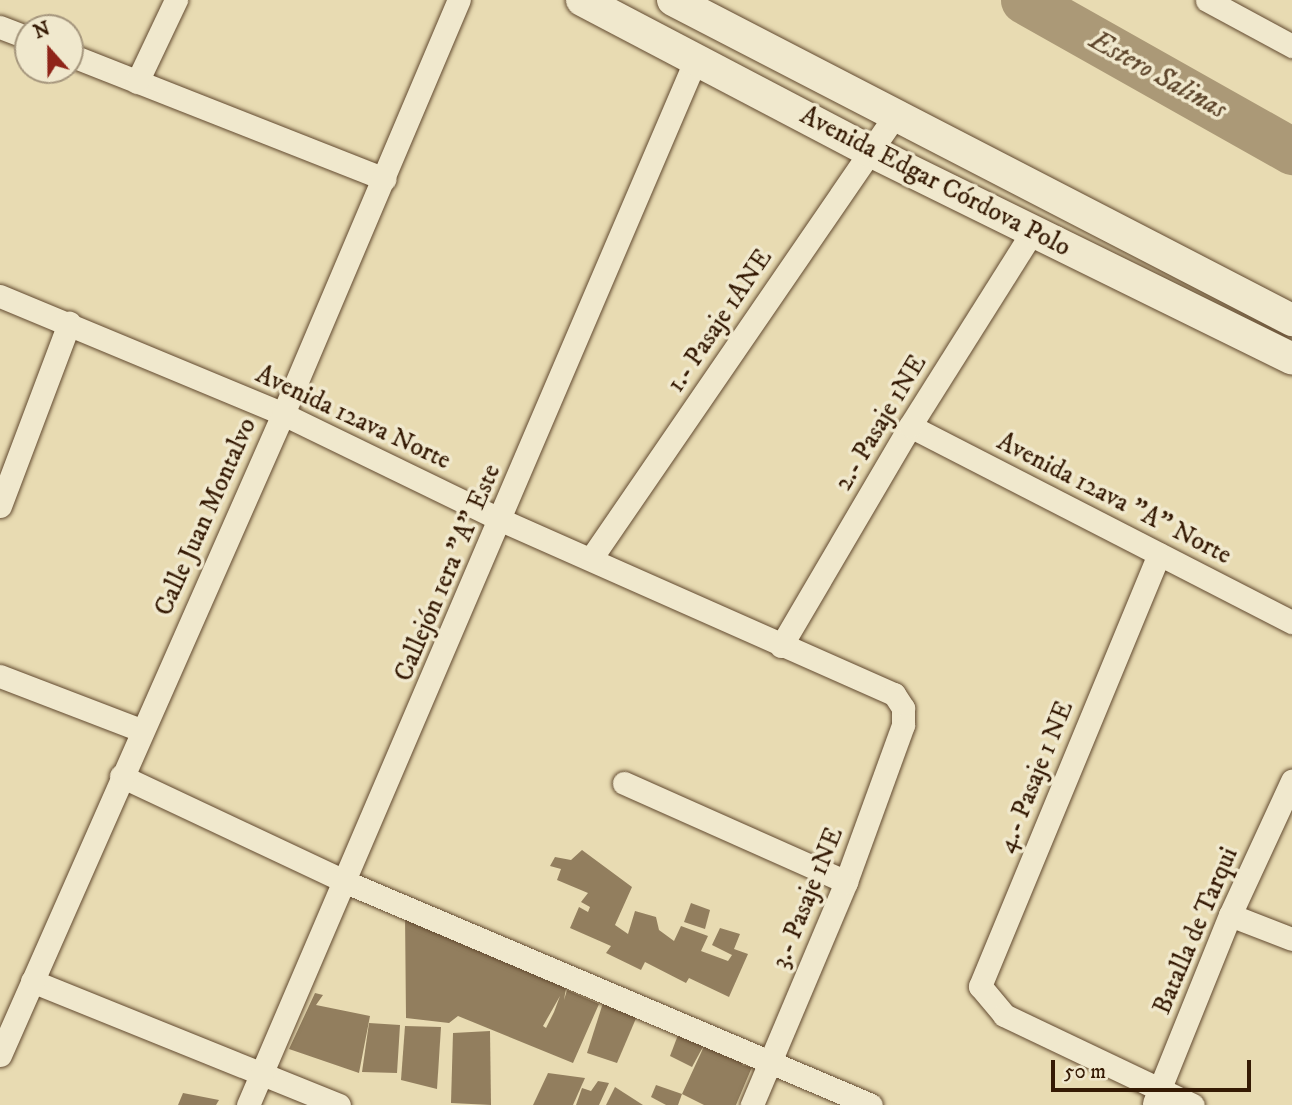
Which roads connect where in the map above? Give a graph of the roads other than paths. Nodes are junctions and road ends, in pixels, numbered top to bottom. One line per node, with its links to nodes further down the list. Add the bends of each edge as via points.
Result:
1 (176, 0): 9 (street)
2 (459, 0): 12 (street, Calle Juan Montalvo)
3 (582, 0): 8 (main road, Avenida Edgar Córdova Polo)
4 (673, 0): 10 (main road, Avenida Edgar Córdova Polo)
5 (1207, 0): 6 (street)
6 (1292, 46)
7 (84, 61): 9 (street)
8 (695, 61): 11 (main road, Avenida Edgar Córdova Polo); 21 (street, Callejón 1era "A" Este)
9 (137, 82): 12 (street)
10 (894, 117): 11 (street, 1.- Pasaje 1ANE); 15 (main road, Avenida Edgar Córdova Polo)
11 (870, 151): 13 (main road, Avenida Edgar Córdova Polo); 23 (street, 1.- Pasaje 1ANE)
12 (384, 179): 18 (street, Calle Juan Montalvo)
13 (1032, 231): 17 (main road, Avenida Edgar Córdova Polo); 19 (street, 2.- Pasaje 1NE)
14 (0, 296): 16 (street, Avenida 12ava Norte)
15 (1292, 320)
16 (69, 323): 18 (street, Avenida 12ava Norte); 20 (street)
17 (1292, 359)
18 (284, 414): 21 (street, Avenida 12ava Norte); 28 (street, Calle Juan Montalvo)
19 (910, 426): 22 (street, Avenida 12ava "A" Norte); 25 (street, 2.- Pasaje 1NE)
20 (0, 506)
21 (501, 520): 23 (street, Avenida 12ava Norte); 32 (street, Callejón 1era "A" Este)
22 (1158, 555): 24 (street, Avenida 12ava "A" Norte); 40 (street, 4.- Pasaje 1 NE, via 980,986 1004,1015)
23 (592, 558): 25 (street, Avenida 12ava Norte)
24 (1292, 622)
25 (781, 646): 27 (street, Avenida 12ava Norte, via 894,694)
26 (0, 676): 28 (street)
27 (903, 708): 33 (street, 3.- Pasaje 1NE, via 903,725)
28 (141, 730): 29 (street, Calle Juan Montalvo)
29 (121, 776): 32 (street); 36 (street, Calle Juan Montalvo)
30 (1292, 781): 34 (street, Batalla de Tarqui)
31 (624, 783): 33 (street)
32 (346, 882): 38 (street); 39 (street, Callejón 1era "A" Este)
33 (846, 883): 38 (street, 3.- Pasaje 1NE)
34 (1230, 915): 35 (street); 40 (street, Batalla de Tarqui)
35 (1292, 939)
36 (32, 981): 37 (street, Calle Juan Montalvo); 39 (street)
37 (0, 1055)
38 (769, 1065): 43 (street, 3.- Pasaje 1NE); 44 (street)
39 (262, 1072): 41 (street, Callejón 1era "A" Este); 42 (street)
40 (1156, 1098): 45 (street)
41 (248, 1105)
42 (339, 1105)
43 (752, 1105)
44 (871, 1105)
45 (1193, 1105)

